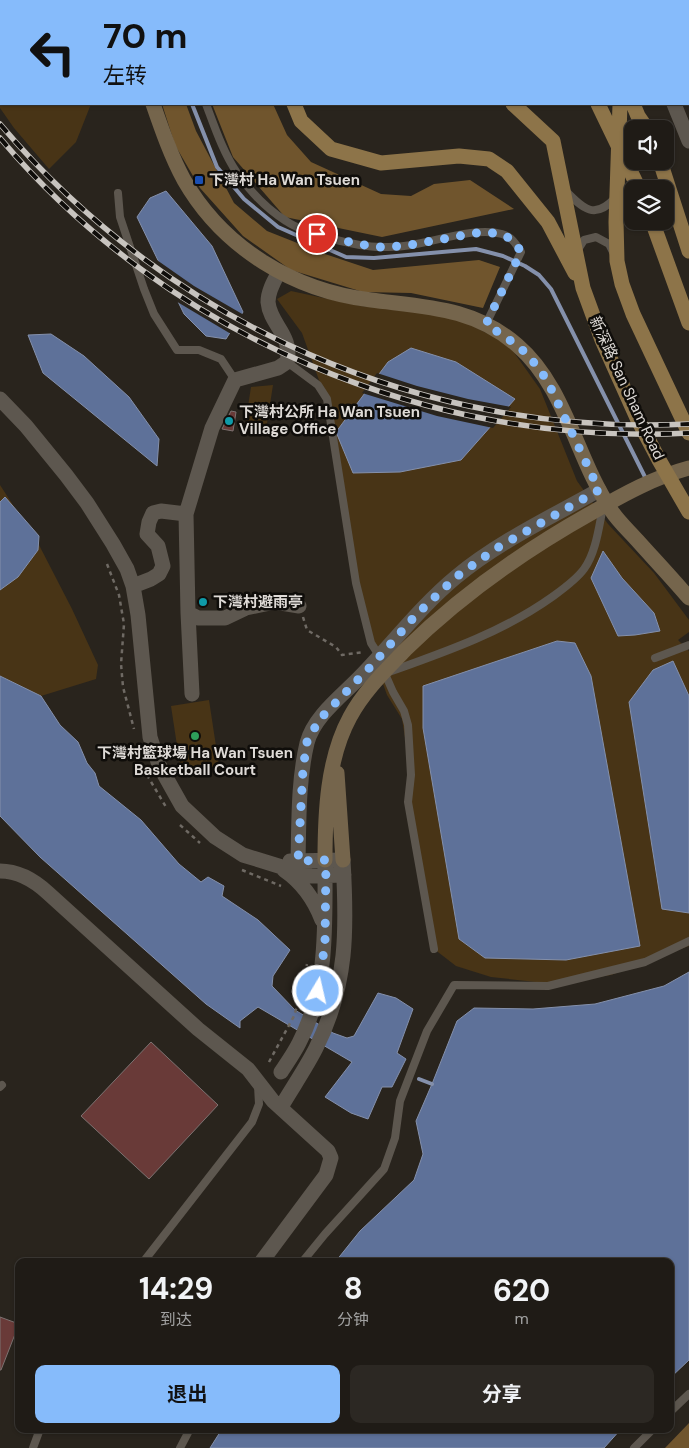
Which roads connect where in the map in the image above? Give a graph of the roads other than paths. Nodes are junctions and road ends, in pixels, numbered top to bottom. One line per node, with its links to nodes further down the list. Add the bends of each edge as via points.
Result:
1 (154, 105): 22 (street, via 178,168 201,205 224,232)
2 (206, 105): 25 (lane, via 225,154 238,175 286,222 317,234 379,247 404,246 482,232 502,234 514,241 521,252)
3 (294, 105): 23 (main road, 新深路 San Sham Road, via 301,121 330,149 381,163 459,156 489,159 507,171 548,222)
4 (514, 105): 15 (main road, 新深路 San Sham Road, via 553,142)
5 (598, 105): 14 (main road)
6 (620, 105): 17 (main road)
7 (633, 105): 10 (main road)
8 (643, 105): 11 (main road)
9 (674, 105): 12 (street)
10 (641, 120)
11 (646, 120)
12 (689, 141)
13 (663, 170): 19 (main road)
14 (636, 180)
15 (563, 187): 17 (lane, via 579,205 593,211 607,208); 20 (main road, 新深路 San Sham Road)
16 (118, 193): 27 (lane, via 120,217 154,314 177,350 199,350 221,359)
17 (617, 197): 21 (main road)
18 (655, 230): 24 (main road)
19 (689, 250)
20 (576, 253): 21 (lane, via 584,240 596,237 609,244); 23 (main road, 新深路 San Sham Road)
21 (617, 261): 29 (main road, via 633,314)
22 (279, 272): 25 (street, via 333,294 433,307); 26 (street, via 268,302 289,347)
23 (583, 288): 32 (main road, 新深路 San Sham Road, via 637,418)
24 (689, 323)
25 (486, 324): 31 (street, via 529,356 547,380)
26 (287, 362): 27 (street, via 278,368); 40 (lane, via 318,385 327,399 356,582)
27 (235, 380): 33 (street, via 212,428)
28 (0, 399): 34 (street, via 45,448 87,503 117,551)
29 (689, 433)
30 (689, 468): 42 (street, via 634,488 521,556 475,589 423,633 374,682 349,717)
31 (602, 495): 35 (street, via 612,512); 40 (street, via 497,548 456,577 415,616); 40 (lane, via 598,534 585,569 566,587 533,610 472,642)
32 (689, 512)
33 (186, 514): 34 (street, via 168,511 153,514 147,534 158,546 163,566 159,574); 37 (street)
34 (133, 586): 44 (street, via 150,737 159,765 182,806 199,824 243,855)
35 (689, 598)
36 (299, 606): 37 (street, via 275,602 246,608 225,618 198,618)
37 (188, 613): 41 (street)
38 (689, 644): 39 (lane)
39 (655, 658)
40 (379, 664): 43 (street, via 319,720 307,742); 50 (lane, via 408,726 411,775 408,802)
41 (192, 694)
42 (336, 757): 45 (street); 46 (street, via 329,784 325,825)
43 (298, 861): 44 (street); 46 (street)
44 (268, 862): 46 (street, via 311,876); 48 (street, via 286,871 311,897)
45 (344, 867): 46 (street); 53 (street, via 346,928 343,964 335,997 316,1049)
46 (326, 868): 48 (street)
47 (0, 871): 51 (street, via 28,878 41,887 198,1030)
48 (325, 931): 52 (street, via 318,991 311,1014 300,1042)
49 (689, 941): 56 (lane, via 645,962 548,986 454,985 428,1031 400,1101 395,1138 384,1169)
50 (434, 950)
51 (248, 1069): 53 (street); 54 (lane, via 259,1095 252,1122)
52 (281, 1072)
53 (281, 1107): 55 (street, via 328,1151 331,1158 326,1175)
54 (146, 1258)
55 (264, 1258)
56 (306, 1258)
57 (689, 1394): 58 (lane)
58 (674, 1408)
59 (39, 1433): 62 (lane)
60 (188, 1433): 63 (lane)
61 (649, 1433): 64 (lane)
62 (33, 1448)
63 (180, 1448)
64 (634, 1448)

